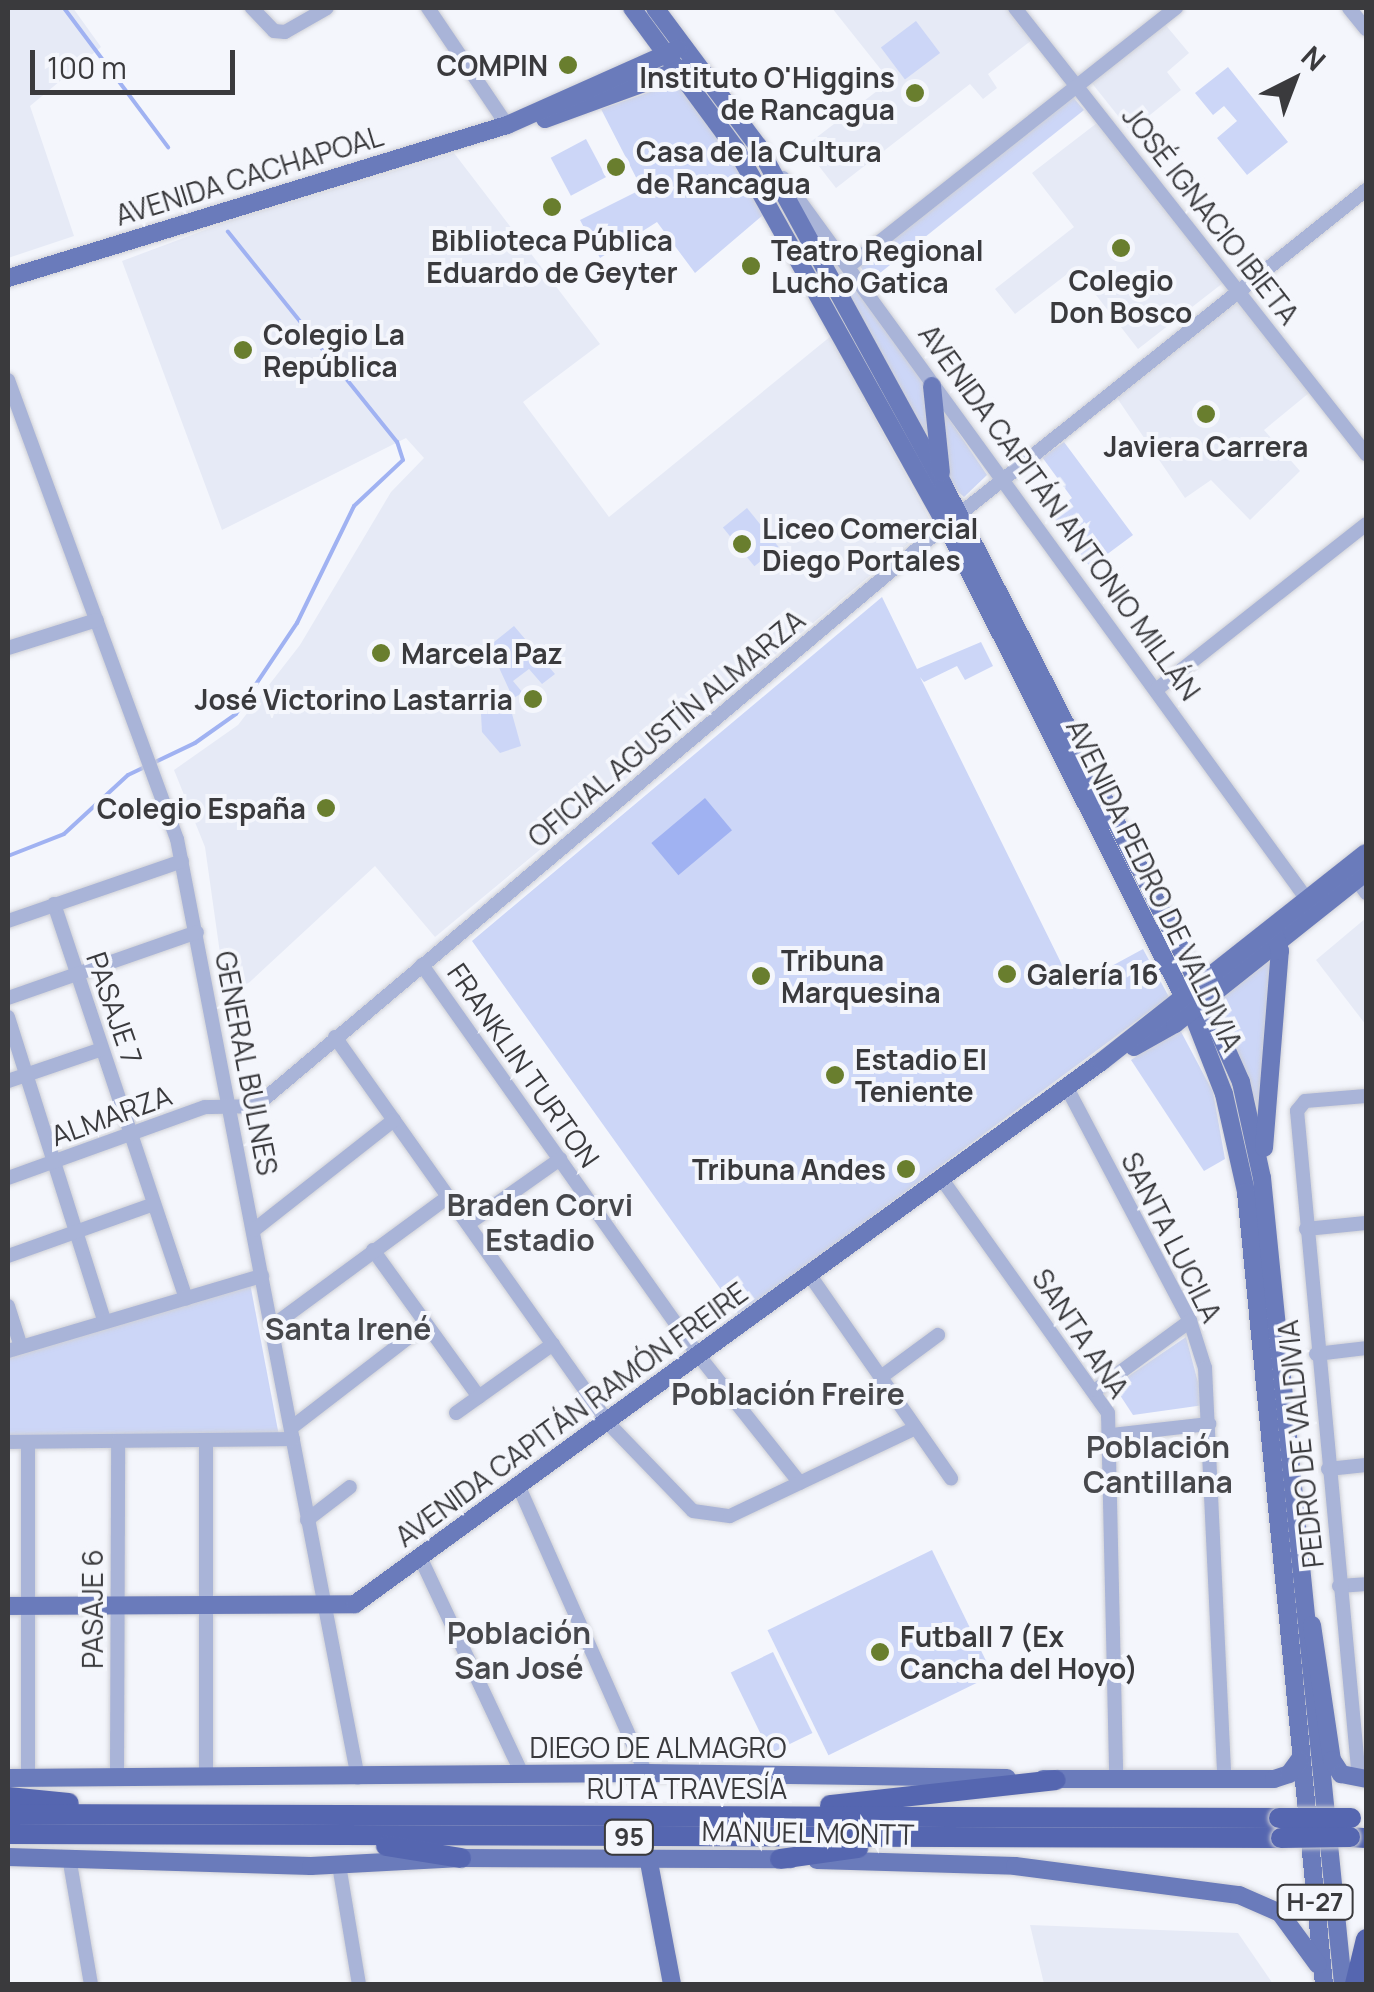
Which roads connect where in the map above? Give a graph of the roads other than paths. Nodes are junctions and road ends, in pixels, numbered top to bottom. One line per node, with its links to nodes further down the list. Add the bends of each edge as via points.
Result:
1 (252, 8): 2 (street, via 274,31 294,30)
2 (326, 8)
3 (428, 8): 14 (street)
4 (632, 8): 11 (main road)
5 (655, 8): 10 (main road, AVENIDA CAPITÁN ANTONIO MILLÁN)
6 (1015, 8): 13 (street, JOSÉ IGNACIO IBIETA)
7 (1176, 8): 13 (street)
8 (1349, 8): 9 (street)
9 (1366, 30)
10 (684, 46): 11 (main road, AVENIDA CACHAPOAL); 12 (main road, AVENIDA CAPITÁN ANTONIO MILLÁN)
11 (673, 62): 12 (main road, AVENIDA CACHAPOAL); 14 (main road, AVENIDA CACHAPOAL, via 519,128); 25 (main road, via 736,150)
12 (698, 63): 15 (main road, AVENIDA CAPITÁN ANTONIO MILLÁN)
13 (1076, 85): 17 (street); 19 (street, JOSÉ IGNACIO IBIETA)
14 (507, 125): 18 (main road, AVENIDA CACHAPOAL)
15 (758, 146): 17 (street, AVENIDA CAPITÁN ANTONIO MILLÁN); 24 (main road, AVENIDA CAPITÁN ANTONIO MILLÁN)
16 (1366, 190): 19 (street, OFICIAL AGUSTÍN ALMARZA)
17 (849, 266): 21 (street, AVENIDA CAPITÁN ANTONIO MILLÁN)
18 (8, 278)
19 (1240, 292): 22 (street, JOSÉ IGNACIO IBIETA); 23 (street, OFICIAL AGUSTÍN ALMARZA)
20 (8, 380): 27 (street, GENERAL BULNES)
21 (932, 386): 23 (street, AVENIDA CAPITÁN ANTONIO MILLÁN); 24 (main road)
22 (1366, 454)
23 (1004, 480): 25 (street, OFICIAL AGUSTÍN ALMARZA); 29 (street, AVENIDA CAPITÁN ANTONIO MILLÁN)
24 (942, 484): 25 (main road, AVENIDA CAPITÁN ANTONIO MILLÁN)
25 (952, 520): 38 (street, OFICIAL AGUSTÍN ALMARZA); 41 (main road, AVENIDA PEDRO DE VALDIVIA)
26 (1366, 524): 29 (street)
27 (97, 620): 28 (street); 31 (street, GENERAL BULNES)
28 (8, 648)
29 (1156, 690): 34 (street, AVENIDA CAPITÁN ANTONIO MILLÁN)
30 (1366, 853): 34 (main road, AVENIDA CAPITÁN RAMÓN FREIRE)
31 (182, 861): 33 (street); 36 (street, GENERAL BULNES)
32 (1363, 882): 34 (main road, AVENIDA CAPITÁN RAMÓN FREIRE)
33 (54, 904): 35 (street); 39 (street, PASAJE 7)
34 (1312, 906): 37 (main road, AVENIDA CAPITÁN RAMÓN FREIRE)
35 (8, 921)
36 (197, 932): 39 (street); 49 (street, GENERAL BULNES)
37 (1275, 936): 41 (main road, AVENIDA CAPITÁN RAMÓN FREIRE); 56 (main road, AVENIDA PEDRO DE VALDIVIA)
38 (422, 964): 43 (street, OFICIAL AGUSTÍN ALMARZA); 52 (street, FRANKLIN TURTON)
39 (78, 974): 40 (street); 44 (street, PASAJE 7)
40 (8, 998)
41 (1195, 998): 47 (main road, AVENIDA CAPITÁN RAMÓN FREIRE); 56 (main road, AVENIDA PEDRO DE VALDIVIA, via 1241,1082); 110 (main road, AVENIDA PEDRO DE VALDIVIA, via 1243,1167)
42 (8, 1017): 45 (street)
43 (335, 1037): 49 (street, OFICIAL AGUSTÍN ALMARZA, via 256,1106); 50 (street)
44 (102, 1049): 45 (street); 51 (street, PASAJE 7)
45 (27, 1074): 46 (street); 53 (street)
46 (8, 1081)
47 (1066, 1086): 55 (main road, AVENIDA CAPITÁN RAMÓN FREIRE); 70 (street, SANTA LUCILA)
48 (1366, 1096): 61 (street, PEDRO DE VALDIVIA, via 1300,1104)
49 (232, 1110): 51 (street, ALMARZA, via 205,1107); 63 (street, GENERAL BULNES)
50 (394, 1120): 57 (street); 63 (street)
51 (132, 1135): 53 (street, ALMARZA); 58 (street, PASAJE 7)
52 (560, 1160): 60 (street); 79 (street, FRANKLIN TURTON)
53 (56, 1161): 54 (street, ALMARZA); 62 (street)
54 (8, 1178)
55 (941, 1178): 66 (main road, AVENIDA CAPITÁN RAMÓN FREIRE); 81 (street, SANTA ANA)
56 (1262, 1178): 101 (main road, AVENIDA PEDRO DE VALDIVIA)
57 (448, 1196): 60 (street); 64 (street)
58 (154, 1204): 62 (street); 68 (street, PASAJE 7)
59 (1366, 1223): 61 (street)
60 (468, 1224): 75 (street)
61 (1306, 1229): 78 (street, PEDRO DE VALDIVIA)
62 (78, 1230): 65 (street); 71 (street)
63 (254, 1230): 67 (street, GENERAL BULNES)
64 (373, 1250): 72 (street); 73 (street)
65 (8, 1256)
66 (809, 1274): 79 (main road, AVENIDA CAPITÁN RAMÓN FREIRE); 80 (street)
67 (262, 1276): 68 (street); 73 (street, GENERAL BULNES)
68 (186, 1299): 71 (street)
69 (8, 1306): 77 (street)
70 (1190, 1321): 81 (street); 85 (street, SANTA LUCILA, via 1205,1368)
71 (105, 1322): 77 (street)
72 (426, 1324): 82 (street); 87 (street)
73 (271, 1327): 87 (street, GENERAL BULNES)
74 (938, 1335): 80 (street)
75 (553, 1344): 82 (street); 84 (street)
76 (1366, 1348): 78 (street)
77 (14, 1349)
78 (1316, 1354): 94 (street, PEDRO DE VALDIVIA)
79 (699, 1356): 84 (main road, AVENIDA CAPITÁN RAMÓN FREIRE); 96 (street, FRANKLIN TURTON)
80 (880, 1377): 86 (street)
81 (1096, 1390): 88 (street, SANTA ANA)
82 (479, 1397): 83 (street)
83 (456, 1414)
84 (608, 1423): 96 (street, via 684,1504 708,1518 738,1513); 98 (main road, AVENIDA CAPITÁN RAMÓN FREIRE)
85 (1208, 1424): 88 (street); 113 (street, SANTA LUCILA)
86 (915, 1428): 95 (street); 96 (street)
87 (292, 1434): 89 (street); 99 (street, GENERAL BULNES)
88 (1112, 1434): 119 (street, SANTA ANA)
89 (206, 1440): 90 (street); 107 (street)
90 (118, 1441): 92 (street); 106 (street, PASAJE 6)
91 (8, 1442): 92 (street)
92 (28, 1442): 105 (street)
93 (1366, 1465): 94 (street)
94 (1328, 1469): 103 (street, PEDRO DE VALDIVIA)
95 (951, 1478)
96 (800, 1483)
97 (350, 1487): 99 (street)
98 (519, 1487): 100 (main road, AVENIDA CAPITÁN RAMÓN FREIRE); 111 (street)
99 (307, 1520): 108 (street, GENERAL BULNES)
100 (420, 1558): 108 (main road, AVENIDA CAPITÁN RAMÓN FREIRE, via 355,1604); 112 (street)
101 (1298, 1574): 120 (main road, via 1318,1651 1329,1752 1341,1774); 126 (main road, AVENIDA PEDRO DE VALDIVIA)
102 (1366, 1584): 103 (street)
103 (1340, 1586): 109 (street, PEDRO DE VALDIVIA)
104 (8, 1606): 105 (main road, AVENIDA CAPITÁN RAMÓN FREIRE)
105 (29, 1606): 106 (main road, AVENIDA CAPITÁN RAMÓN FREIRE); 115 (street)
106 (118, 1607): 107 (main road, AVENIDA CAPITÁN RAMÓN FREIRE); 116 (street, PASAJE 6)
107 (206, 1607): 108 (main road, AVENIDA CAPITÁN RAMÓN FREIRE); 117 (street)
108 (326, 1608): 118 (street, GENERAL BULNES)
109 (1359, 1708): 120 (street, PEDRO DE VALDIVIA)
110 (1299, 1760): 113 (main road, DIEGO DE ALMAGRO, via 1280,1778); 126 (main road, AVENIDA PEDRO DE VALDIVIA)
111 (646, 1773): 112 (main road, DIEGO DE ALMAGRO); 121 (main road, DIEGO DE ALMAGRO)
112 (522, 1774): 118 (main road, DIEGO DE ALMAGRO)
113 (1224, 1777): 119 (main road, DIEGO DE ALMAGRO)
114 (8, 1778): 115 (main road, DIEGO DE ALMAGRO)
115 (28, 1778): 116 (main road, DIEGO DE ALMAGRO)
116 (117, 1778): 117 (main road, DIEGO DE ALMAGRO)
117 (206, 1778): 118 (main road, DIEGO DE ALMAGRO)
118 (358, 1778)
119 (1116, 1779): 121 (main road, DIEGO DE ALMAGRO)
120 (1363, 1779)
121 (1056, 1780): 125 (highway)
122 (8, 1797): 124 (highway)
123 (8, 1814): 124 (highway, RUTA TRAVESÍA / 95)
124 (130, 1815): 125 (highway, RUTA TRAVESÍA / 95)
125 (762, 1815): 127 (highway, RUTA TRAVESÍA / 95)
126 (1315, 1826): 139 (main road, H-27)
127 (1280, 1828): 128 (highway, RUTA TRAVESÍA / 95, bridge); 131 (highway, RUTA TRAVESÍA / 95)
128 (1359, 1828)
129 (8, 1834): 130 (highway, RUTA TRAVESÍA / 95)
130 (325, 1836): 131 (highway, RUTA TRAVESÍA / 95); 135 (highway)
131 (932, 1838): 136 (highway)
132 (8, 1857): 133 (main road, MANUEL MONTT)
133 (70, 1857): 137 (main road, MANUEL MONTT); 140 (street)
134 (648, 1857): 135 (main road, MANUEL MONTT); 136 (main road, MANUEL MONTT); 142 (main road)
135 (461, 1858): 137 (main road, MANUEL MONTT)
136 (780, 1859): 139 (main road, MANUEL MONTT, via 1014,1866 1239,1894 1290,1922)
137 (338, 1866): 141 (street)
138 (1366, 1938): 143 (highway)
139 (1330, 1983)
140 (91, 1984)
141 (358, 1984)
142 (672, 1984)
143 (1355, 1984)

